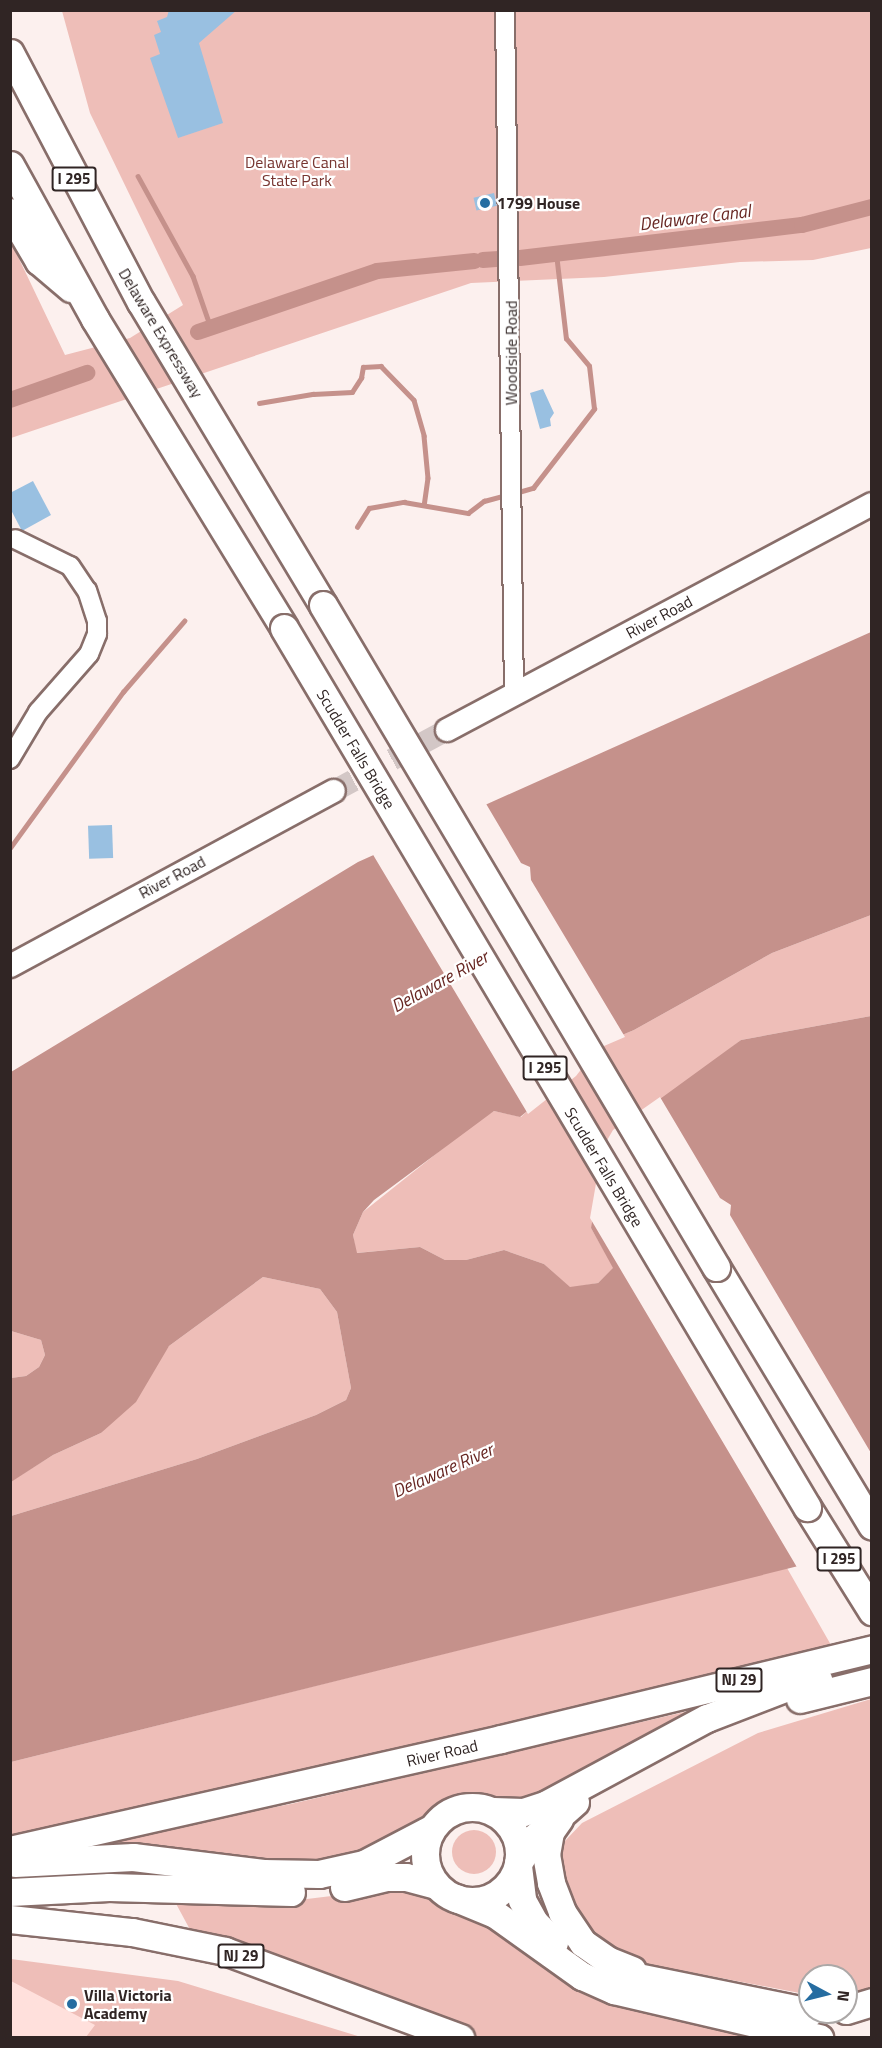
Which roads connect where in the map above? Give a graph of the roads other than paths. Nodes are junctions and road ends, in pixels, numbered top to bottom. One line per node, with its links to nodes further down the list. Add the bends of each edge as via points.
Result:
1 (505, 10): 8 (street, Woodside Road)
2 (10, 53): 13 (highway, Delaware Expressway / I 295, bridge, via 141,302)
3 (10, 165): 5 (highway, I 295)
4 (10, 212): 5 (highway, via 39,261)
5 (90, 310): 14 (highway, Scudder Falls Bridge / I 295, bridge)
6 (872, 504): 8 (main road, River Road)
7 (15, 539): 10 (street, via 70,566 87,591 97,634 89,654 38,712)
8 (514, 695): 9 (main road, River Road)
9 (447, 730)
10 (10, 759)
11 (334, 791): 12 (main road, River Road)
12 (10, 966)
13 (872, 1526)
14 (872, 1611)
15 (872, 1649): 19 (highway, River Road / NJ 29, via 618,1708)
16 (872, 1668): 18 (highway)
17 (872, 1681): 20 (highway, via 730,1722)
18 (782, 1689): 19 (highway, via 619,1716); 21 (highway, via 707,1718 547,1804 523,1812)
19 (607, 1714): 23 (highway, River Road / NJ 29)
20 (575, 1803): 25 (highway, via 533,1839); 29 (highway, via 555,1822 546,1854 562,1912 595,1953)
21 (494, 1811): 22 (highway, via 459,1808 440,1818); 25 (highway, via 514,1833)
22 (431, 1829): 24 (highway, via 364,1864 319,1874 263,1873 133,1857); 27 (highway, via 424,1858)
23 (10, 1850)
24 (10, 1863)
25 (518, 1865): 27 (highway, via 508,1883 494,1896 482,1900); 29 (highway, via 518,1887 528,1912 556,1943 618,1975)
26 (10, 1892): 27 (highway, via 120,1887 309,1892 386,1877 406,1877)
27 (446, 1892): 32 (highway, via 495,1914 566,1966 614,1990)
28 (10, 1919): 31 (highway, NJ 29, via 132,1932 225,1951)
29 (662, 1981): 30 (highway)
30 (798, 2009)
31 (460, 2037)
32 (819, 2037)

